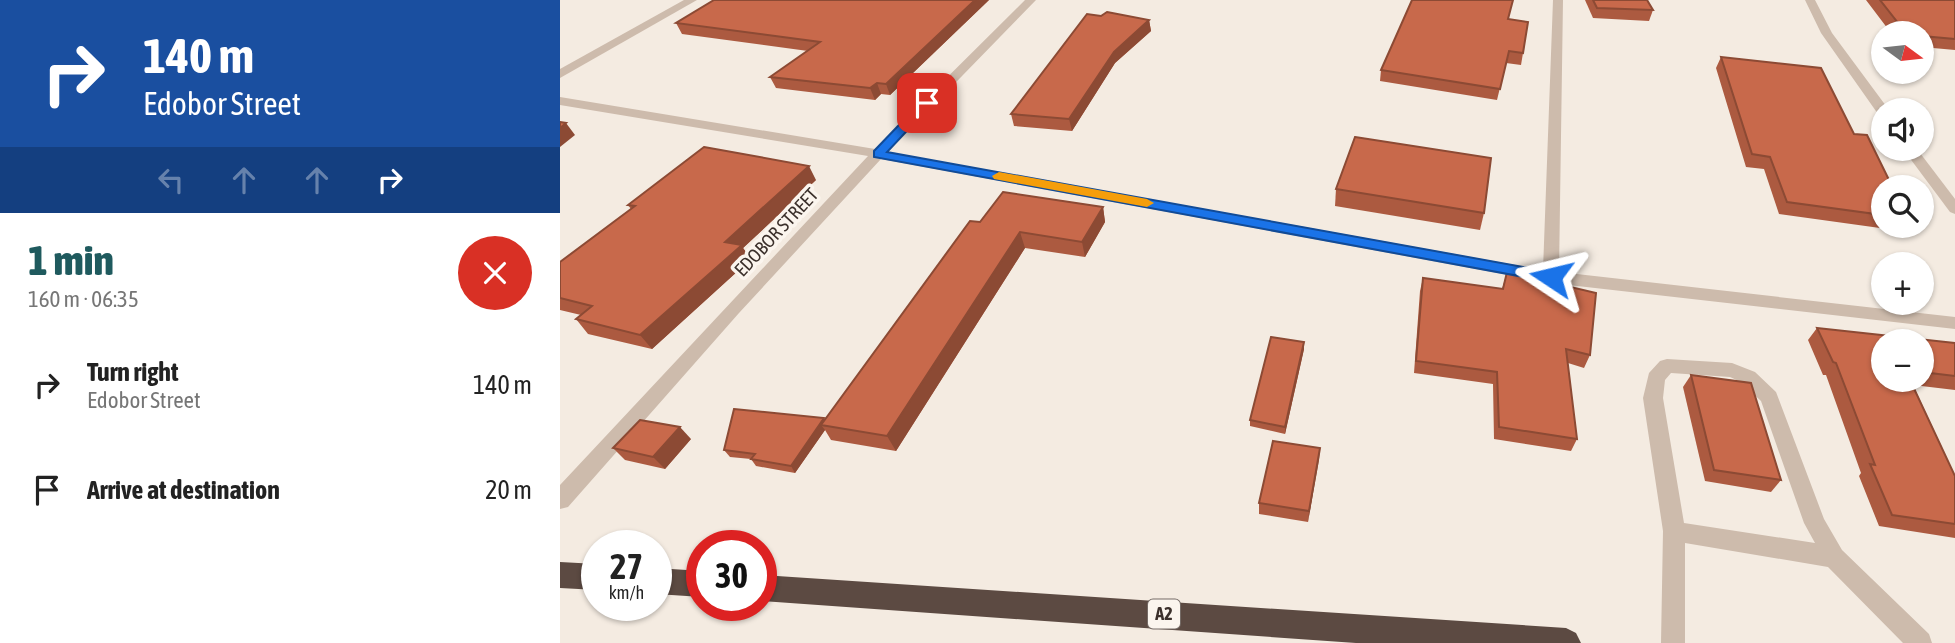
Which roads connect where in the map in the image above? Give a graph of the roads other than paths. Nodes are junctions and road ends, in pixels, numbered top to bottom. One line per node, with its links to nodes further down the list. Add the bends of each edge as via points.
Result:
1 (692, 0): 5 (street)
2 (1031, 0): 8 (street, EDOBOR STREET)
3 (1558, 0): 11 (street)
4 (1810, 0): 6 (street, via 1827,33)
5 (560, 74)
6 (1874, 98)
7 (560, 101): 8 (street)
8 (878, 154): 11 (street); 13 (street, EDOBOR STREET)
9 (1919, 161): 10 (street)
10 (1955, 209)
11 (1551, 277): 12 (street)
12 (1955, 323)
13 (560, 500)
14 (1674, 531): 15 (street); 15 (street, via 1653,398 1657,378 1667,366 1732,370 1748,377 1769,397 1815,523); 20 (street)
15 (1835, 556): 21 (street)
16 (560, 575): 17 (highway)
17 (581, 576)
18 (777, 589): 19 (highway, A2)
19 (1566, 643)
20 (1673, 643)
21 (1920, 643)

